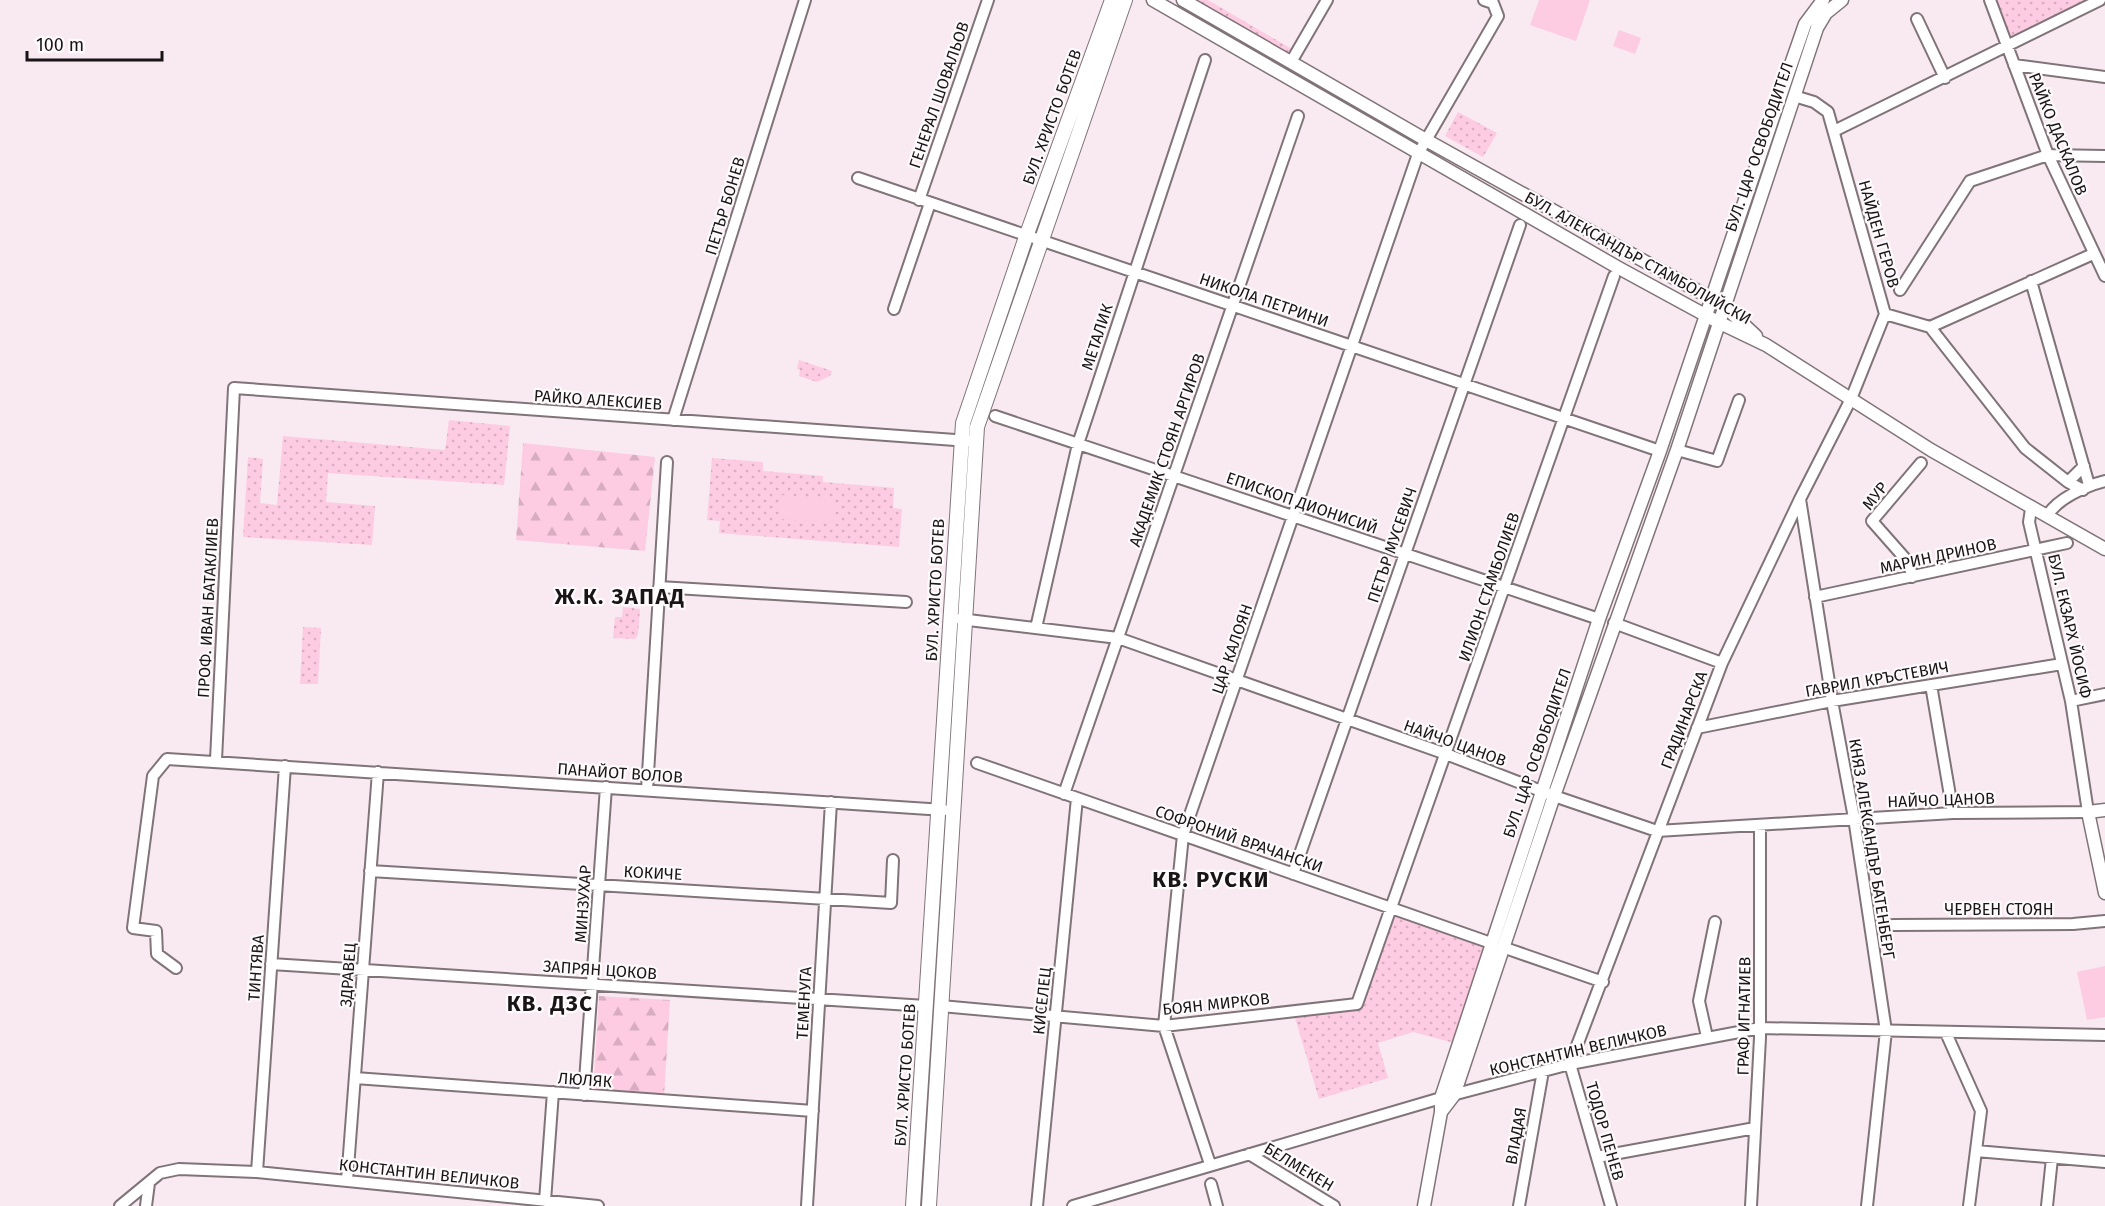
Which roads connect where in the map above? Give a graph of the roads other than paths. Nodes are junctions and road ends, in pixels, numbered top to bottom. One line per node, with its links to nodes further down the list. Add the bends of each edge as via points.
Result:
1 (805, 0): 54 (street, ПЕТЪР БОНЕВ)
2 (988, 0): 28 (street, ГЕНЕРАЛ ШОВАЛЬОВ)
3 (1112, 0): 30 (main road, БУЛ. ХРИСТО БОТЕВ)
4 (1125, 0): 31 (main road, БУЛ. ХРИСТО БОТЕВ)
5 (1153, 0): 24 (street, БУЛ. АЛЕКСАНДЪР СТАМБОЛИЙСКИ)
6 (1183, 0): 16 (street, БУЛ. АЛЕКСАНДЪР СТАМБОЛИЙСКИ)
7 (1327, 0): 16 (street)
8 (1484, 0): 23 (street, ЦАР КАЛОЯН, via 1493,3 1498,16)
9 (1823, 0): 38 (street, БУЛ. ЦАР ОСВОБОДИТЕЛ, via 1800,37)
10 (1990, 0): 14 (street, РАЙКО ДАСКАЛОВ)
11 (2100, 0): 14 (street)
12 (1837, 2): 20 (street, БУЛ. ЦАР ОСВОБОДИТЕЛ, via 1817,28)
13 (1917, 19): 19 (street)
14 (2008, 48): 17 (street, РАЙКО ДАСКАЛОВ); 19 (street)
15 (1205, 60): 33 (street, МЕТАЛИК)
16 (1291, 62): 23 (street, БУЛ. АЛЕКСАНДЪР СТАМБОЛИЙСКИ)
17 (2014, 65): 18 (street); 25 (street, РАЙКО ДАСКАЛОВ)
18 (2105, 77)
19 (1945, 78): 22 (street)
20 (1794, 96): 22 (street, НАЙДЕН ГЕРОВ, via 1823,107); 40 (street, БУЛ. ЦАР ОСВОБОДИТЕЛ)
21 (1298, 116): 39 (street, АКАДЕМИК СТОЯН АРГИРОВ)
22 (1834, 131): 42 (street, НАЙДЕН ГЕРОВ)
23 (1426, 140): 24 (street, ЦАР КАЛОЯН); 38 (street, БУЛ. АЛЕКСАНДЪР СТАМБОЛИЙСКИ)
24 (1418, 154): 43 (street, БУЛ. АЛЕКСАНДЪР СТАМБОЛИЙСКИ); 47 (street, ЦАР КАЛОЯН)
25 (2048, 155): 26 (street); 32 (street, РАЙКО ДАСКАЛОВ); 37 (street, via 1970,181)
26 (2105, 156)
27 (858, 178): 28 (street, НИКОЛА ПЕТРИНИ)
28 (925, 201): 30 (street, НИКОЛА ПЕТРИНИ); 41 (street, ГЕНЕРАЛ ШОВАЛЬОВ)
29 (1521, 225): 48 (street, ПЕТЪР МУСЕВИЧ)
30 (1027, 234): 31 (street, НИКОЛА ПЕТРИНИ); 55 (main road, БУЛ. ХРИСТО БОТЕВ, via 968,406)
31 (1043, 239): 33 (street, НИКОЛА ПЕТРИНИ); 56 (main road, БУЛ. ХРИСТО БОТЕВ, via 982,411)
32 (2093, 254): 35 (street, РАЙКО ДАСКАЛОВ); 36 (street)
33 (1135, 272): 39 (street, НИКОЛА ПЕТРИНИ); 57 (street, МЕТАЛИК)
34 (1614, 276): 53 (street, ИЛИОН СТАМБОЛИЕВ)
35 (2105, 276)
36 (2031, 281): 45 (street); 62 (street)
37 (1900, 290)
38 (1710, 298): 40 (street, БУЛ. АЛЕКСАНДЪР СТАМБОЛИЙСКИ); 43 (street, БУЛ. ЦАР ОСВОБОДИТЕЛ)
39 (1233, 305): 47 (street, НИКОЛА ПЕТРИНИ); 63 (street, АКАДЕМИК СТОЯН АРГИРОВ)
40 (1723, 305): 44 (street, БУЛ. ЦАР ОСВОБОДИТЕЛ); 46 (street, БУЛ. АЛЕКСАНДЪР СТАМБОЛИЙСКИ)
41 (894, 309)
42 (1885, 314): 45 (street); 50 (street, НАЙДЕН ГЕРОВ)
43 (1705, 316): 44 (street, БУЛ. АЛЕКСАНДЪР СТАМБОЛИЙСКИ); 59 (street, БУЛ. ЦАР ОСВОБОДИТЕЛ)
44 (1718, 322): 46 (street, БУЛ. АЛЕКСАНДЪР СТАМБОЛИЙСКИ); 58 (street, БУЛ. ЦАР ОСВОБОДИТЕЛ)
45 (1930, 327): 64 (street, via 2025,448)
46 (1766, 345): 50 (street, БУЛ. АЛЕКСАНДЪР СТАМБОЛИЙСКИ)
47 (1352, 346): 48 (street, НИКОЛА ПЕТРИНИ); 69 (street, ЦАР КАЛОЯН)
48 (1465, 384): 53 (street, НИКОЛА ПЕТРИНИ); 74 (street, ПЕТЪР МУСЕВИЧ)
49 (234, 388): 54 (street, РАЙКО АЛЕКСИЕВ); 96 (street, ПРОФ. ИВАН БАТАКЛИЕВ)
50 (1851, 399): 67 (street, ГРАДИНАРСКА); 68 (street, БУЛ. АЛЕКСАНДЪР СТАМБОЛИЙСКИ)
51 (1739, 400): 58 (street, via 1717,461)
52 (995, 416): 57 (street, ЕПИСКОП ДИОНИСИЙ)
53 (1564, 418): 59 (street, НИКОЛА ПЕТРИНИ); 77 (street, ИЛИОН СТАМБОЛИЕВ)
54 (673, 420): 55 (street, РАЙКО АЛЕКСИЕВ)
55 (961, 440): 56 (street, РАЙКО АЛЕКСИЕВ); 80 (main road, БУЛ. ХРИСТО БОТЕВ)
56 (975, 442): 82 (main road, БУЛ. ХРИСТО БОТЕВ)
57 (1078, 444): 63 (street, ЕПИСКОП ДИОНИСИЙ); 84 (street, МЕТАЛИК)
58 (1677, 450): 83 (street, БУЛ. ЦАР ОСВОБОДИТЕЛ)
59 (1660, 451): 81 (street, БУЛ. ЦАР ОСВОБОДИТЕЛ)
60 (668, 462): 76 (street)
61 (1922, 463): 75 (street, МУР, via 1872,521 1909,562)
62 (2084, 466): 64 (street); 66 (street)
63 (1174, 476): 69 (street, ЕПИСКОП ДИОНИСИЙ); 85 (street, АКАДЕМИК СТОЯН АРГИРОВ)
64 (2068, 482): 66 (street)
65 (2105, 482): 66 (street)
66 (2086, 487): 70 (street, via 2053,506)
67 (1800, 499): 78 (street, КНЯЗ АЛЕКСАНДЪР БАТЕНБЕРГ); 86 (street, ГРАДИНАРСКА)
68 (2031, 509): 70 (street, БУЛ. АЛЕКСАНДЪР СТАМБОЛИЙСКИ); 73 (street, БУЛ. ЕКЗАРХ ЙОСИФ, via 2029,522)
69 (1293, 516): 74 (street, ЕПИСКОП ДИОНИСИЙ); 88 (street, ЦАР КАЛОЯН)
70 (2047, 516): 72 (street, БУЛ. АЛЕКСАНДЪР СТАМБОЛИЙСКИ)
71 (2067, 543): 73 (street, МАРИН ДРИНОВ)
72 (2105, 549)
73 (2037, 551): 75 (street, МАРИН ДРИНОВ); 87 (street, БУЛ. ЕКЗАРХ ЙОСИФ)
74 (1405, 553): 77 (street, ЕПИСКОП ДИОНИСИЙ); 93 (street, ПЕТЪР МУСЕВИЧ)
75 (1912, 577): 78 (street, МАРИН ДРИНОВ)
76 (659, 587): 79 (street); 101 (street)
77 (1505, 587): 81 (street, ЕПИСКОП ДИОНИСИЙ); 95 (street, ИЛИОН СТАМБОЛИЕВ)
78 (1815, 597): 91 (street, КНЯЗ АЛЕКСАНДЪР БАТЕНБЕРГ)
79 (906, 602)
80 (950, 618): 82 (street, НАЙЧО ЦАНОВ); 107 (main road, БУЛ. ХРИСТО БОТЕВ)
81 (1599, 619): 102 (street, БУЛ. ЦАР ОСВОБОДИТЕЛ)
82 (965, 620): 84 (street, НАЙЧО ЦАНОВ); 107 (main road, БУЛ. ХРИСТО БОТЕВ)
83 (1614, 623): 86 (street); 104 (street, БУЛ. ЦАР ОСВОБОДИТЕЛ)
84 (1036, 628): 85 (street, НАЙЧО ЦАНОВ)
85 (1118, 638): 88 (street, НАЙЧО ЦАНОВ); 103 (street, АКАДЕМИК СТОЯН АРГИРОВ)
86 (1722, 663): 94 (street, ГРАДИНАРСКА)
87 (2062, 664): 89 (street, ГАВРИЛ КРЪСТЕВИЧ); 92 (street, БУЛ. ЕКЗАРХ ЙОСИФ)
88 (1236, 681): 93 (street, НАЙЧО ЦАНОВ); 114 (street, ЦАР КАЛОЯН)
89 (1931, 685): 91 (street, ГАВРИЛ КРЪСТЕВИЧ); 110 (street)
90 (2105, 694): 92 (street)
91 (1832, 701): 94 (street, ГАВРИЛ КРЪСТЕВИЧ); 111 (street, КНЯЗ АЛЕКСАНДЪР БАТЕНБЕРГ)
92 (2071, 701): 109 (street, БУЛ. ЕКЗАРХ ЙОСИФ)
93 (1347, 721): 95 (street, НАЙЧО ЦАНОВ); 117 (street, ПЕТЪР МУСЕВИЧ)
94 (1697, 728): 113 (street, ГРАДИНАРСКА)
95 (1446, 754): 102 (street, НАЙЧО ЦАНОВ); 121 (street, ИЛИОН СТАМБОЛИЕВ)
96 (216, 760): 98 (street); 128 (street, via 167,759 153,776 133,928 156,931 157,954)
97 (977, 763): 103 (street, СОФРОНИЙ ВРАЧАНСКИ)
98 (285, 766): 99 (street, ПАНАЙОТ ВОЛОВ); 127 (street, ТИНТЯВА)
99 (378, 772): 100 (street, ПАНАЙОТ ВОЛОВ); 116 (street, ЗДРАВЕЦ)
100 (606, 787): 101 (street, ПАНАЙОТ ВОЛОВ); 118 (street, МИНЗУХАР)
101 (647, 790): 106 (street, ПАНАЙОТ ВОЛОВ)
102 (1541, 791): 104 (street, НАЙЧО ЦАНОВ); 125 (street, БУЛ. ЦАР ОСВОБОДИТЕЛ)
103 (1064, 794): 105 (street, СОФРОНИЙ ВРАЧАНСКИ)
104 (1554, 796): 113 (street, НАЙЧО ЦАНОВ); 143 (street, БУЛ. ЦАР ОСВОБОДИТЕЛ)
105 (1077, 798): 114 (street, СОФРОНИЙ ВРАЧАНСКИ); 135 (street, КИСЕЛЕЦ)
106 (831, 802): 107 (street, ПАНАЙОТ ВОЛОВ); 120 (street, ТЕМЕНУГА)
107 (946, 810): 133 (main road, БУЛ. ХРИСТО БОТЕВ); 134 (main road, БУЛ. ХРИСТО БОТЕВ)
108 (2105, 810): 109 (street)
109 (2088, 812): 110 (street, НАЙЧО ЦАНОВ); 119 (street, БУЛ. ЕКЗАРХ ЙОСИФ)
110 (1953, 813): 111 (street, НАЙЧО ЦАНОВ)
111 (1854, 818): 112 (street, НАЙЧО ЦАНОВ); 138 (street, КНЯЗ АЛЕКСАНДЪР БАТЕНБЕРГ)
112 (1760, 826): 113 (street, НАЙЧО ЦАНОВ); 137 (street, ГРАФ ИГНАТИЕВ)
113 (1657, 831): 130 (street, ГРАДИНАРСКА)
114 (1183, 836): 117 (street, СОФРОНИЙ ВРАЧАНСКИ); 136 (street, ЦАР КАЛОЯН)
115 (893, 860): 120 (street, КОКИЧЕ, via 891,903)
116 (370, 871): 118 (street, КОКИЧЕ); 129 (street, ЗДРАВЕЦ)
117 (1293, 874): 121 (street, СОФРОНИЙ ВРАЧАНСКИ)
118 (599, 885): 120 (street, КОКИЧЕ); 131 (street, МИНЗУХАР)
119 (2105, 893)
120 (825, 898): 132 (street, ТЕМЕНУГА)
121 (1392, 909): 125 (street, СОФРОНИЙ ВРАЧАНСКИ); 136 (street, БОЯН МИРКОВ, via 1357,1004)
122 (2105, 921): 124 (street, ЧЕРВЕН СТОЯН)
123 (1715, 922): 141 (street, via 1699,1001)
124 (1893, 925)
125 (1491, 943): 150 (street, БУЛ. ЦАР ОСВОБОДИТЕЛ)
126 (1508, 949): 130 (street)
127 (271, 964): 129 (street, ЗАПРЯН ЦОКОВ); 160 (street, ТИНТЯВА)
128 (176, 968)
129 (363, 970): 131 (street, ЗАПРЯН ЦОКОВ); 145 (street, ЗДРАВЕЦ)
130 (1603, 982): 142 (street, ГРАДИНАРСКА)
131 (592, 984): 132 (street, ЗАПРЯН ЦОКОВ); 148 (street, МИНЗУХАР)
132 (819, 999): 133 (street, ЗАПРЯН ЦОКОВ); 151 (street, ТЕМЕНУГА)
133 (926, 1006): 169 (main road, БУЛ. ХРИСТО БОТЕВ)
134 (940, 1006): 135 (street, БОЯН МИРКОВ); 170 (main road, БУЛ. ХРИСТО БОТЕВ)
135 (1056, 1015): 136 (street, БОЯН МИРКОВ); 171 (street, КИСЕЛЕЦ)
136 (1164, 1026): 159 (street, ЦАР КАЛОЯН)
137 (1760, 1028): 138 (street, КОНСТАНТИН ВЕЛИЧКОВ); 141 (street, КОНСТАНТИН ВЕЛИЧКОВ); 153 (street, ГРАФ ИГНАТИЕВ)
138 (1886, 1031): 139 (street, КОНСТАНТИН ВЕЛИЧКОВ); 179 (street, КНЯЗ АЛЕКСАНДЪР БАТЕНБЕРГ)
139 (1946, 1033): 140 (street, КОНСТАНТИН ВЕЛИЧКОВ); 154 (street, via 1981,1111)
140 (2105, 1035)
141 (1707, 1037): 142 (street, КОНСТАНТИН ВЕЛИЧКОВ)
142 (1570, 1064): 144 (street, КОНСТАНТИН ВЕЛИЧКОВ); 156 (street, ТОДОР ПЕНЕВ)
143 (1462, 1070): 146 (street); 149 (street, БУЛ. ЦАР ОСВОБОДИТЕЛ)
144 (1543, 1071): 146 (street, КОНСТАНТИН ВЕЛИЧКОВ); 176 (street, ВЛАДАЯ)
145 (355, 1078): 147 (street, ЛЮЛЯК); 161 (street, ЗДРАВЕЦ)
146 (1478, 1088): 149 (street, КОНСТАНТИН ВЕЛИЧКОВ)
147 (553, 1092): 148 (street, ЛЮЛЯК); 164 (street)
148 (584, 1095): 151 (street, ЛЮЛЯК)
149 (1454, 1095): 150 (street, КОНСТАНТИН ВЕЛИЧКОВ); 152 (street, БУЛ. ЦАР ОСВОБОДИТЕЛ)
150 (1441, 1098): 152 (street, БУЛ. ЦАР ОСВОБОДИТЕЛ); 155 (street, КОНСТАНТИН ВЕЛИЧКОВ)
151 (813, 1111): 168 (street, ТЕМЕНУГА)
152 (1441, 1112): 175 (street, БУЛ. ЦАР ОСВОБОДИТЕЛ)
153 (1755, 1128): 156 (street); 178 (street, ГРАФ ИГНАТИЕВ)
154 (1976, 1151): 157 (street); 180 (street)
155 (1249, 1154): 159 (street, КОНСТАНТИН ВЕЛИЧКОВ); 174 (street, БЕЛМЕКЕН)
156 (1597, 1156): 177 (street, ТОДОР ПЕНЕВ)
157 (2052, 1158): 158 (street); 181 (street)
158 (2105, 1162)
159 (1210, 1164): 172 (street, КОНСТАНТИН ВЕЛИЧКОВ)
160 (257, 1172): 161 (street, КОНСТАНТИН ВЕЛИЧКОВ); 162 (street, КОНСТАНТИН ВЕЛИЧКОВ, via 168,1169)
161 (347, 1181): 164 (street, КОНСТАНТИН ВЕЛИЧКОВ)
162 (149, 1183): 165 (street, КОНСТАНТИН ВЕЛИЧКОВ); 166 (street)
163 (1211, 1184): 173 (street)
164 (545, 1201): 167 (street, КОНСТАНТИН ВЕЛИЧКОВ)
165 (120, 1206)
166 (146, 1206)
167 (598, 1206)
168 (807, 1206)
169 (913, 1206)
170 (929, 1206)
171 (1037, 1206)
172 (1073, 1206)
173 (1217, 1206)
174 (1334, 1206)
175 (1424, 1206)
176 (1519, 1206)
177 (1611, 1206)
178 (1751, 1206)
179 (1867, 1206)
180 (1969, 1206)
181 (2048, 1206)

